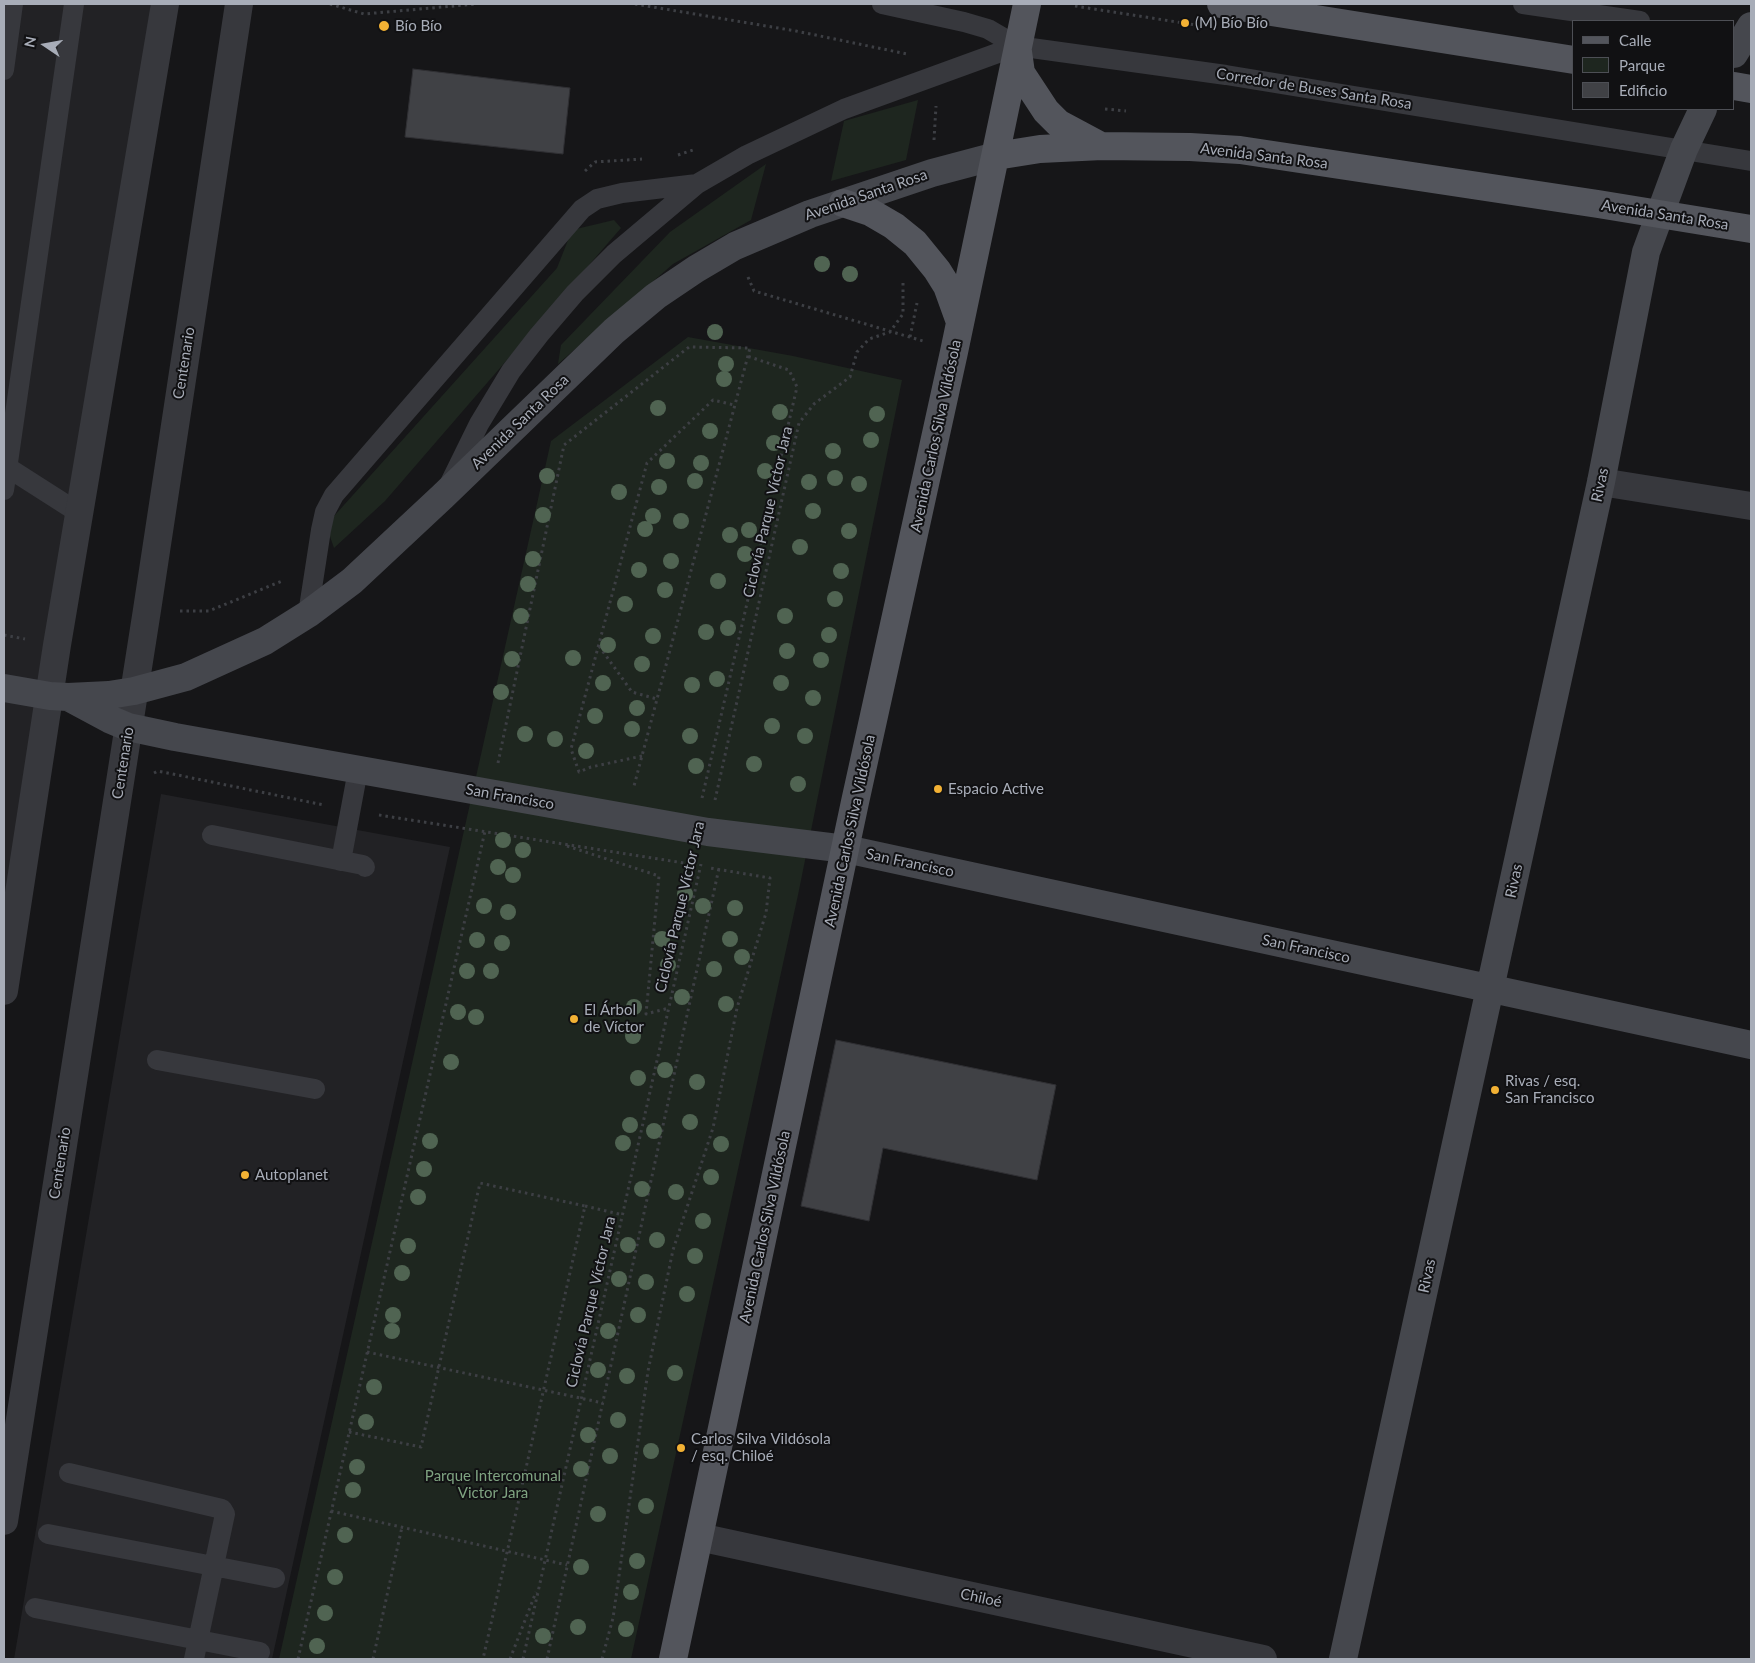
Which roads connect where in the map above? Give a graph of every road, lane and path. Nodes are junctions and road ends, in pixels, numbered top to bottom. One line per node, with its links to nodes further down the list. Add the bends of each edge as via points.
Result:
1 (13, 4): 17 (lane)
2 (74, 4): 36 (lane)
3 (165, 4): 41 (street)
4 (239, 4): 45 (street, Centenario)
5 (330, 4): 6 (path, via 364,14)
6 (476, 4)
7 (635, 4): 15 (path, via 796,31)
8 (882, 4): 14 (lane, Corredor de Buses Santa Rosa, via 988,29)
9 (1028, 4): 14 (main road, Avenida Carlos Silva Vildósola)
10 (1221, 4): 12 (main road)
11 (1523, 4): 13 (lane)
12 (1286, 9): 16 (main road)
13 (1633, 20)
14 (1018, 46): 21 (main road, via 1021,74 1046,111 1058,123); 22 (lane, Corredor de Buses Santa Rosa, via 1226,75); 23 (main road, Avenida Carlos Silva Vildósola); 25 (lane, via 844,109 747,155)
15 (912, 55)
16 (1572, 60)
17 (4, 70)
18 (1735, 86): 19 (main road)
19 (1751, 88)
20 (1703, 110): 22 (street, Rivas)
21 (1102, 146): 23 (main road, Avenida Santa Rosa, via 1040,149); 27 (main road, Avenida Santa Rosa, via 1190,146 1240,150)
22 (1684, 149): 24 (lane, Corredor de Buses Santa Rosa); 27 (street, Rivas)
23 (996, 156): 26 (street, Avenida Santa Rosa); 31 (main road, Avenida Carlos Silva Vildósola)
24 (1751, 160)
25 (698, 184): 39 (lane, via 614,254 538,334 479,424); 42 (lane, via 622,193 597,199 582,209 334,495 325,512 321,530)
26 (842, 202): 29 (main road, via 878,217); 30 (street, Avenida Santa Rosa)
27 (1660, 214): 28 (main road, Avenida Santa Rosa); 37 (street, Rivas, via 1646,252)
28 (1751, 229)
29 (915, 243): 31 (main road, via 948,286); 32 (path, via 903,263 903,314)
30 (736, 246): 32 (path, via 754,291); 39 (street, Avenida Santa Rosa, via 656,296 614,331)
31 (960, 324): 33 (main road, Avenida Carlos Silva Vildósola)
32 (890, 332): 33 (path); 56 (path, Ciclovía Parque Víctor Jara, via 869,339 857,352 850,377 814,404 799,423)
33 (954, 352): 59 (main road, Avenida Carlos Silva Vildósola)
34 (747, 356): 35 (path); 50 (path, via 750,348 688,347 564,445); 56 (path, via 789,370 797,386 699,811)
35 (734, 405): 43 (path, via 713,400 648,463); 47 (path)
36 (7, 467): 38 (lane); 41 (lane)
37 (1601, 482): 40 (street); 65 (street, Rivas)
38 (4, 490)
39 (443, 496): 42 (street, Avenida Santa Rosa, via 352,581)
40 (1751, 506)
41 (79, 513): 46 (street)
42 (308, 614): 45 (street, Avenida Santa Rosa, via 266,641 216,664 186,677)
43 (599, 645): 47 (path, via 632,692); 49 (path, via 572,748 579,772)
44 (4, 688): 46 (street, San Francisco)
45 (134, 691): 46 (street, San Francisco); 48 (street, Centenario)
46 (59, 696): 48 (street, San Francisco); 66 (street)
47 (657, 699): 49 (path)
48 (128, 727): 51 (street, San Francisco); 52 (street, Centenario)
49 (642, 756): 53 (path)
50 (498, 764)
51 (358, 770): 54 (lane); 56 (street, San Francisco)
52 (119, 788): 54 (path, via 158,771); 81 (street, Centenario)
53 (633, 790)
54 (350, 810): 55 (path); 60 (lane)
55 (485, 831): 58 (path); 73 (path)
56 (708, 832): 59 (street, San Francisco); 62 (path, Ciclovía Parque Víctor Jara); 64 (path)
57 (212, 834): 60 (lane)
58 (557, 843): 61 (path); 67 (path, via 659,876 646,1014)
59 (846, 849): 65 (street, San Francisco); 84 (main road, Avenida Carlos Silva Vildósola)
60 (341, 862): 63 (lane)
61 (691, 864)
62 (700, 866): 64 (path); 67 (path, Ciclovía Parque Víctor Jara)
63 (365, 867)
64 (719, 869): 77 (path); 100 (path, via 770,878 766,913 738,1008 713,1128 674,1250 648,1371 613,1618)
65 (1490, 989): 68 (street, San Francisco); 103 (street, Rivas)
66 (4, 991)
67 (669, 1008): 72 (path, Ciclovía Parque Víctor Jara)
68 (1751, 1045)
69 (157, 1060): 70 (lane)
70 (316, 1089)
71 (585, 1206): 72 (path); 74 (path, via 480,1182); 75 (path)
72 (622, 1215): 76 (path, Ciclovía Parque Víctor Jara)
73 (367, 1352): 74 (path); 78 (path)
74 (439, 1367): 75 (path); 78 (path, via 420,1447)
75 (543, 1390): 76 (path); 85 (path)
76 (581, 1398): 77 (path); 86 (path, Ciclovía Parque Víctor Jara)
77 (602, 1403): 87 (path)
78 (349, 1432): 80 (path)
79 (69, 1472): 88 (lane, via 222,1509 225,1514)
80 (331, 1511): 82 (path); 94 (path)
81 (4, 1522)
82 (402, 1527): 85 (path); 95 (path)
83 (48, 1534): 88 (lane)
84 (699, 1537): 101 (main road, Avenida Carlos Silva Vildósola); 102 (street, Chiloé)
85 (506, 1550): 86 (path); 96 (path)
86 (546, 1560): 87 (path); 90 (path, Ciclovía Parque Víctor Jara)
87 (568, 1565): 99 (path)
88 (216, 1566): 89 (lane); 92 (lane)
89 (275, 1578)
90 (540, 1583): 97 (path); 98 (path, Ciclovía Parque Víctor Jara)
91 (35, 1608): 92 (lane)
92 (196, 1650): 93 (lane)
93 (260, 1652)
94 (298, 1659)
95 (373, 1659)
96 (483, 1659)
97 (510, 1659)
98 (523, 1659)
99 (547, 1659)
100 (602, 1659)
101 (673, 1659)
102 (1263, 1659)
103 (1343, 1659)

